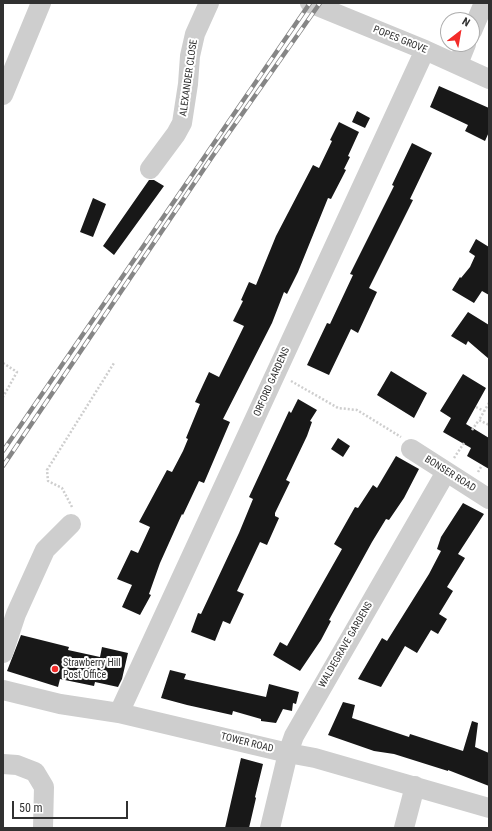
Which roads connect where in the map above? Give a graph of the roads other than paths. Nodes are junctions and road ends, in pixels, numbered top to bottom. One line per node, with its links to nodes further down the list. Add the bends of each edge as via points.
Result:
1 (41, 3): 10 (street)
2 (209, 3): 11 (street, ALEXANDER CLOSE, via 195,34 190,56 182,123)
3 (310, 3): 6 (street, POPES GROVE)
4 (484, 3): 5 (street)
5 (480, 12)
6 (425, 50): 8 (street, POPES GROVE); 18 (street, ORFORD GARDENS)
7 (463, 52): 8 (street)
8 (458, 64): 9 (street, POPES GROVE)
9 (489, 79)
10 (3, 95)
11 (150, 169)
12 (410, 449): 13 (street, BONSER ROAD)
13 (446, 472): 14 (street, BONSER ROAD); 19 (street, WALDEGRAVE GARDENS, via 294,736)
14 (489, 499)
15 (71, 524): 16 (street, via 45,550 16,614)
16 (3, 653)
17 (3, 690): 18 (street, TOWER ROAD, via 60,704)
18 (119, 713): 19 (street, TOWER ROAD)
19 (288, 753): 21 (street, TOWER ROAD); 24 (street, WALDEGRAVE GARDENS)
20 (3, 764): 23 (street, via 17,765 35,772 44,787)
21 (415, 786): 22 (street, TOWER ROAD); 25 (street)
22 (489, 808)
23 (43, 828)
24 (270, 828)
25 (404, 828)

